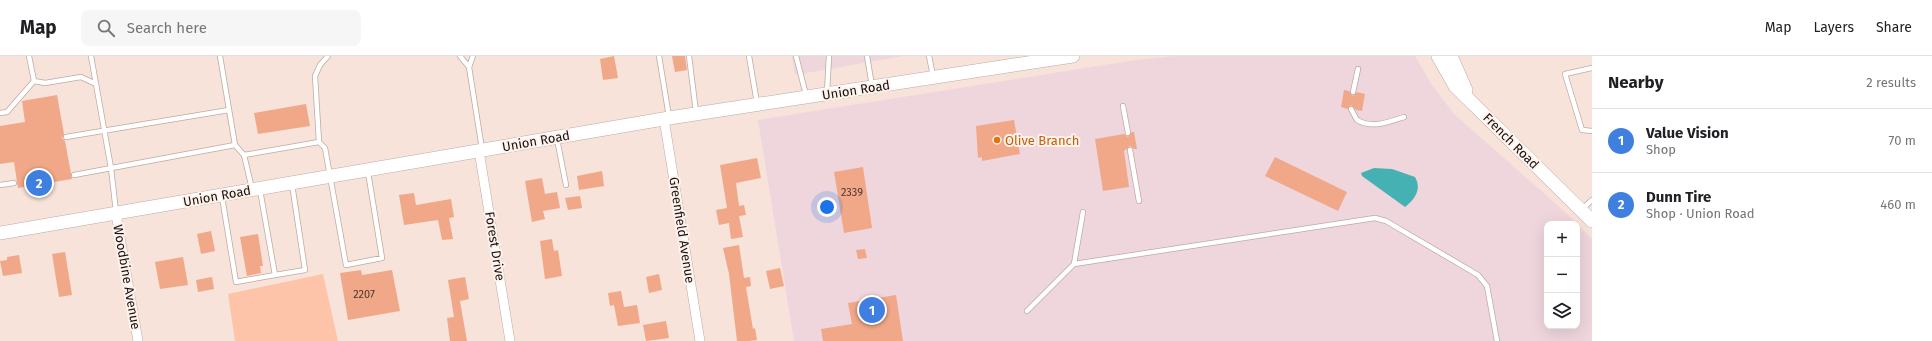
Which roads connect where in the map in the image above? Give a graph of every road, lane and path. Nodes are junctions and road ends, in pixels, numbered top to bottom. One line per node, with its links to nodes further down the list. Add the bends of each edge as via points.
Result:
1 (29, 56): 22 (lane)
2 (91, 56): 23 (lane)
3 (220, 56): 32 (lane)
4 (328, 56): 42 (lane, via 314,76)
5 (460, 56): 18 (lane)
6 (473, 56): 18 (lane)
7 (659, 56): 36 (lane)
8 (688, 56): 34 (lane)
9 (749, 56): 29 (lane)
10 (796, 56): 27 (lane)
11 (829, 56): 26 (lane)
12 (867, 56): 24 (lane)
13 (930, 56): 21 (lane)
14 (1073, 56): 17 (main road, Union Road)
15 (1438, 56): 28 (main road, French Road, via 1455,86)
16 (1451, 56): 28 (main road)
17 (1055, 58): 21 (main road, Union Road)
18 (469, 67): 45 (lane)
19 (1592, 68): 38 (lane, via 1564,74 1582,130)
20 (1358, 69): 25 (lane)
21 (933, 78): 24 (main road, Union Road)
22 (34, 81): 23 (lane, via 45,83 81,77); 33 (lane, via 7,112)
23 (96, 84): 37 (lane)
24 (872, 87): 26 (main road, Union Road)
25 (1353, 92)
26 (827, 94): 27 (main road, Union Road)
27 (806, 97): 29 (main road, Union Road)
28 (1470, 101): 59 (main road, French Road)
29 (757, 105): 34 (main road, Union Road)
30 (1123, 106): 39 (lane)
31 (1351, 109): 35 (lane, via 1357,120 1369,124 1380,124)
32 (229, 110): 37 (lane); 43 (lane)
33 (0, 113)
34 (697, 114): 36 (main road, Union Road)
35 (1404, 117)
36 (666, 119): 41 (main road, Union Road); 69 (street, Greenfield Avenue)
37 (105, 130): 40 (lane); 47 (lane)
38 (1592, 131)
39 (1128, 133)
40 (66, 137)
41 (557, 138): 45 (main road, Union Road); 54 (lane)
42 (319, 142): 46 (lane); 50 (lane, via 324,148)
43 (235, 145): 46 (lane); 47 (lane)
44 (1130, 150): 58 (lane)
45 (481, 151): 48 (main road, Union Road); 68 (street, Forest Drive)
46 (244, 155): 55 (lane)
47 (111, 168): 49 (lane); 61 (lane)
48 (368, 170): 50 (main road, Union Road); 50 (lane, via 382,258 346,265)
49 (74, 175)
50 (330, 177): 52 (main road, Union Road)
51 (14, 183): 53 (lane)
52 (292, 183): 55 (main road, Union Road); 65 (lane, via 305,270)
53 (0, 185)
54 (566, 185)
55 (256, 189): 56 (main road, Union Road); 65 (lane)
56 (222, 195): 61 (main road, Union Road); 65 (lane, via 236,282)
57 (1592, 200): 59 (lane)
58 (1139, 201)
59 (1581, 210): 62 (main road, French Road)
60 (1083, 212): 64 (lane)
61 (116, 214): 63 (main road, Union Road); 67 (street, Woodbine Avenue)
62 (1592, 220)
63 (0, 233)
64 (1074, 264): 66 (lane); 70 (lane, via 1375,218 1478,275 1487,286)
65 (276, 276)
66 (1027, 311)
67 (138, 341)
68 (510, 341)
69 (700, 341)
70 (1498, 341)

